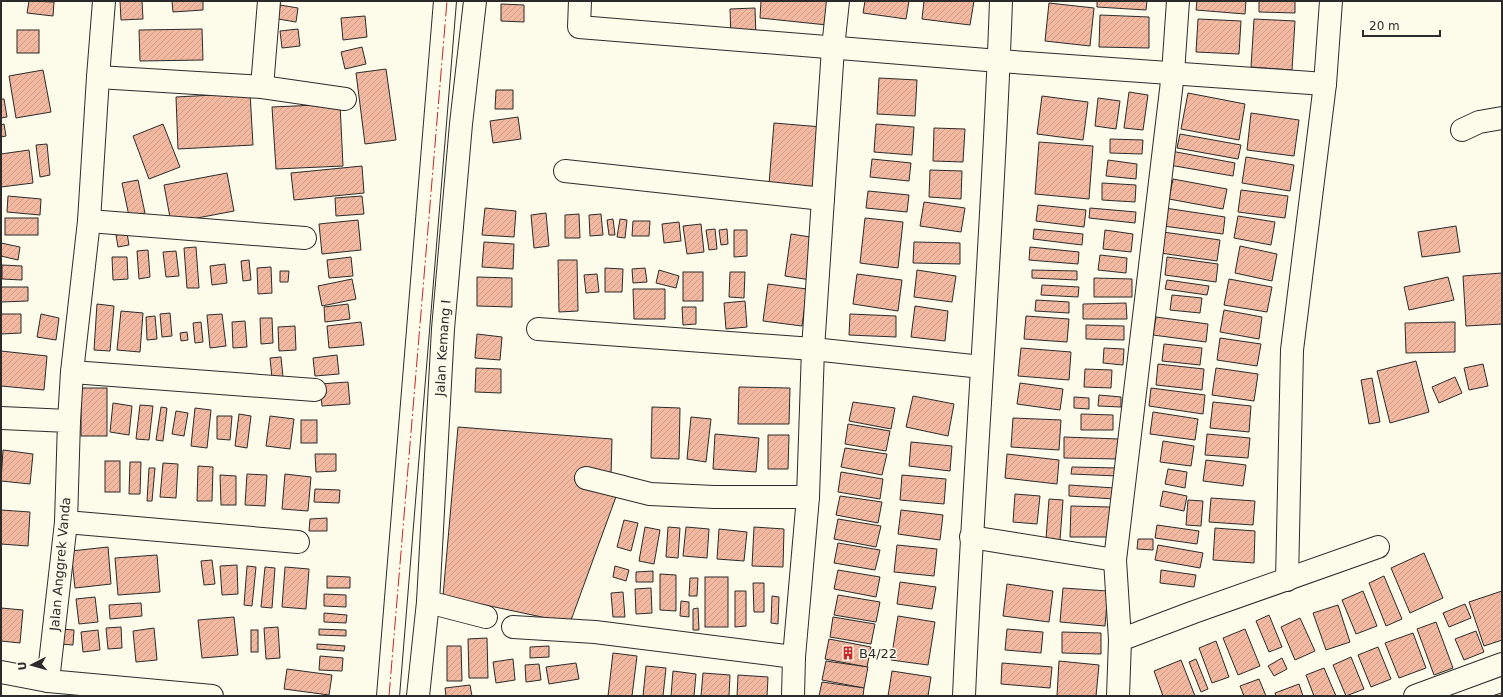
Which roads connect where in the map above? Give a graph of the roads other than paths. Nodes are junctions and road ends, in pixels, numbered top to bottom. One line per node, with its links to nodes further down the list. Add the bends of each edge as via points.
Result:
1 (104, 1): 13 (street, Jalan Anggrek Vanda)
2 (269, 1): 15 (street)
3 (445, 1): 47 (street, Jalan Kemang I)
4 (475, 1): 38 (street, Jalan Kemang I, via 443,329)
5 (580, 1): 10 (street, via 579,26)
6 (838, 1): 10 (street)
7 (1001, 1): 11 (street)
8 (1178, 1): 12 (street)
9 (1331, 1): 14 (street)
10 (833, 48): 11 (street); 20 (street)
11 (999, 61): 12 (street); 25 (street)
12 (1173, 73): 14 (street); 36 (street)
13 (98, 78): 15 (street); 21 (street, Jalan Anggrek Vanda)
14 (1324, 84): 37 (street, via 1292,350)
15 (262, 87): 16 (street)
16 (345, 98)
17 (1502, 118): 18 (street, via 1479,122)
18 (1462, 130)
19 (565, 171): 20 (street)
20 (823, 199): 24 (street)
21 (89, 221): 22 (street); 26 (street, Jalan Anggrek Vanda)
22 (305, 238)
23 (538, 329): 24 (street)
24 (813, 349): 25 (street); 31 (street)
25 (982, 367): 33 (street)
26 (72, 372): 27 (street); 29 (street, Jalan Anggrek Vanda)
27 (316, 390)
28 (1, 418): 29 (street)
29 (69, 421): 32 (street, Jalan Anggrek Vanda)
30 (623, 487): 31 (street, via 650,494 714,498)
31 (808, 496): 42 (street)
32 (66, 522): 34 (street); 45 (street, Jalan Anggrek Vanda)
33 (971, 537): 36 (street); 50 (street)
34 (298, 542)
35 (1378, 547): 37 (street)
36 (1115, 560): 41 (street)
37 (1288, 580): 41 (street)
38 (428, 602): 39 (street); 48 (street, Jalan Kemang I)
39 (486, 617)
40 (513, 627): 42 (street, via 595,632)
41 (1120, 640): 51 (street)
42 (794, 657): 49 (street)
43 (1502, 664): 52 (street)
44 (1, 672): 45 (street)
45 (48, 681): 46 (street)
46 (212, 696)
47 (388, 696)
48 (418, 696)
49 (793, 696)
50 (964, 696)
51 (1118, 696)
52 (1415, 696)

